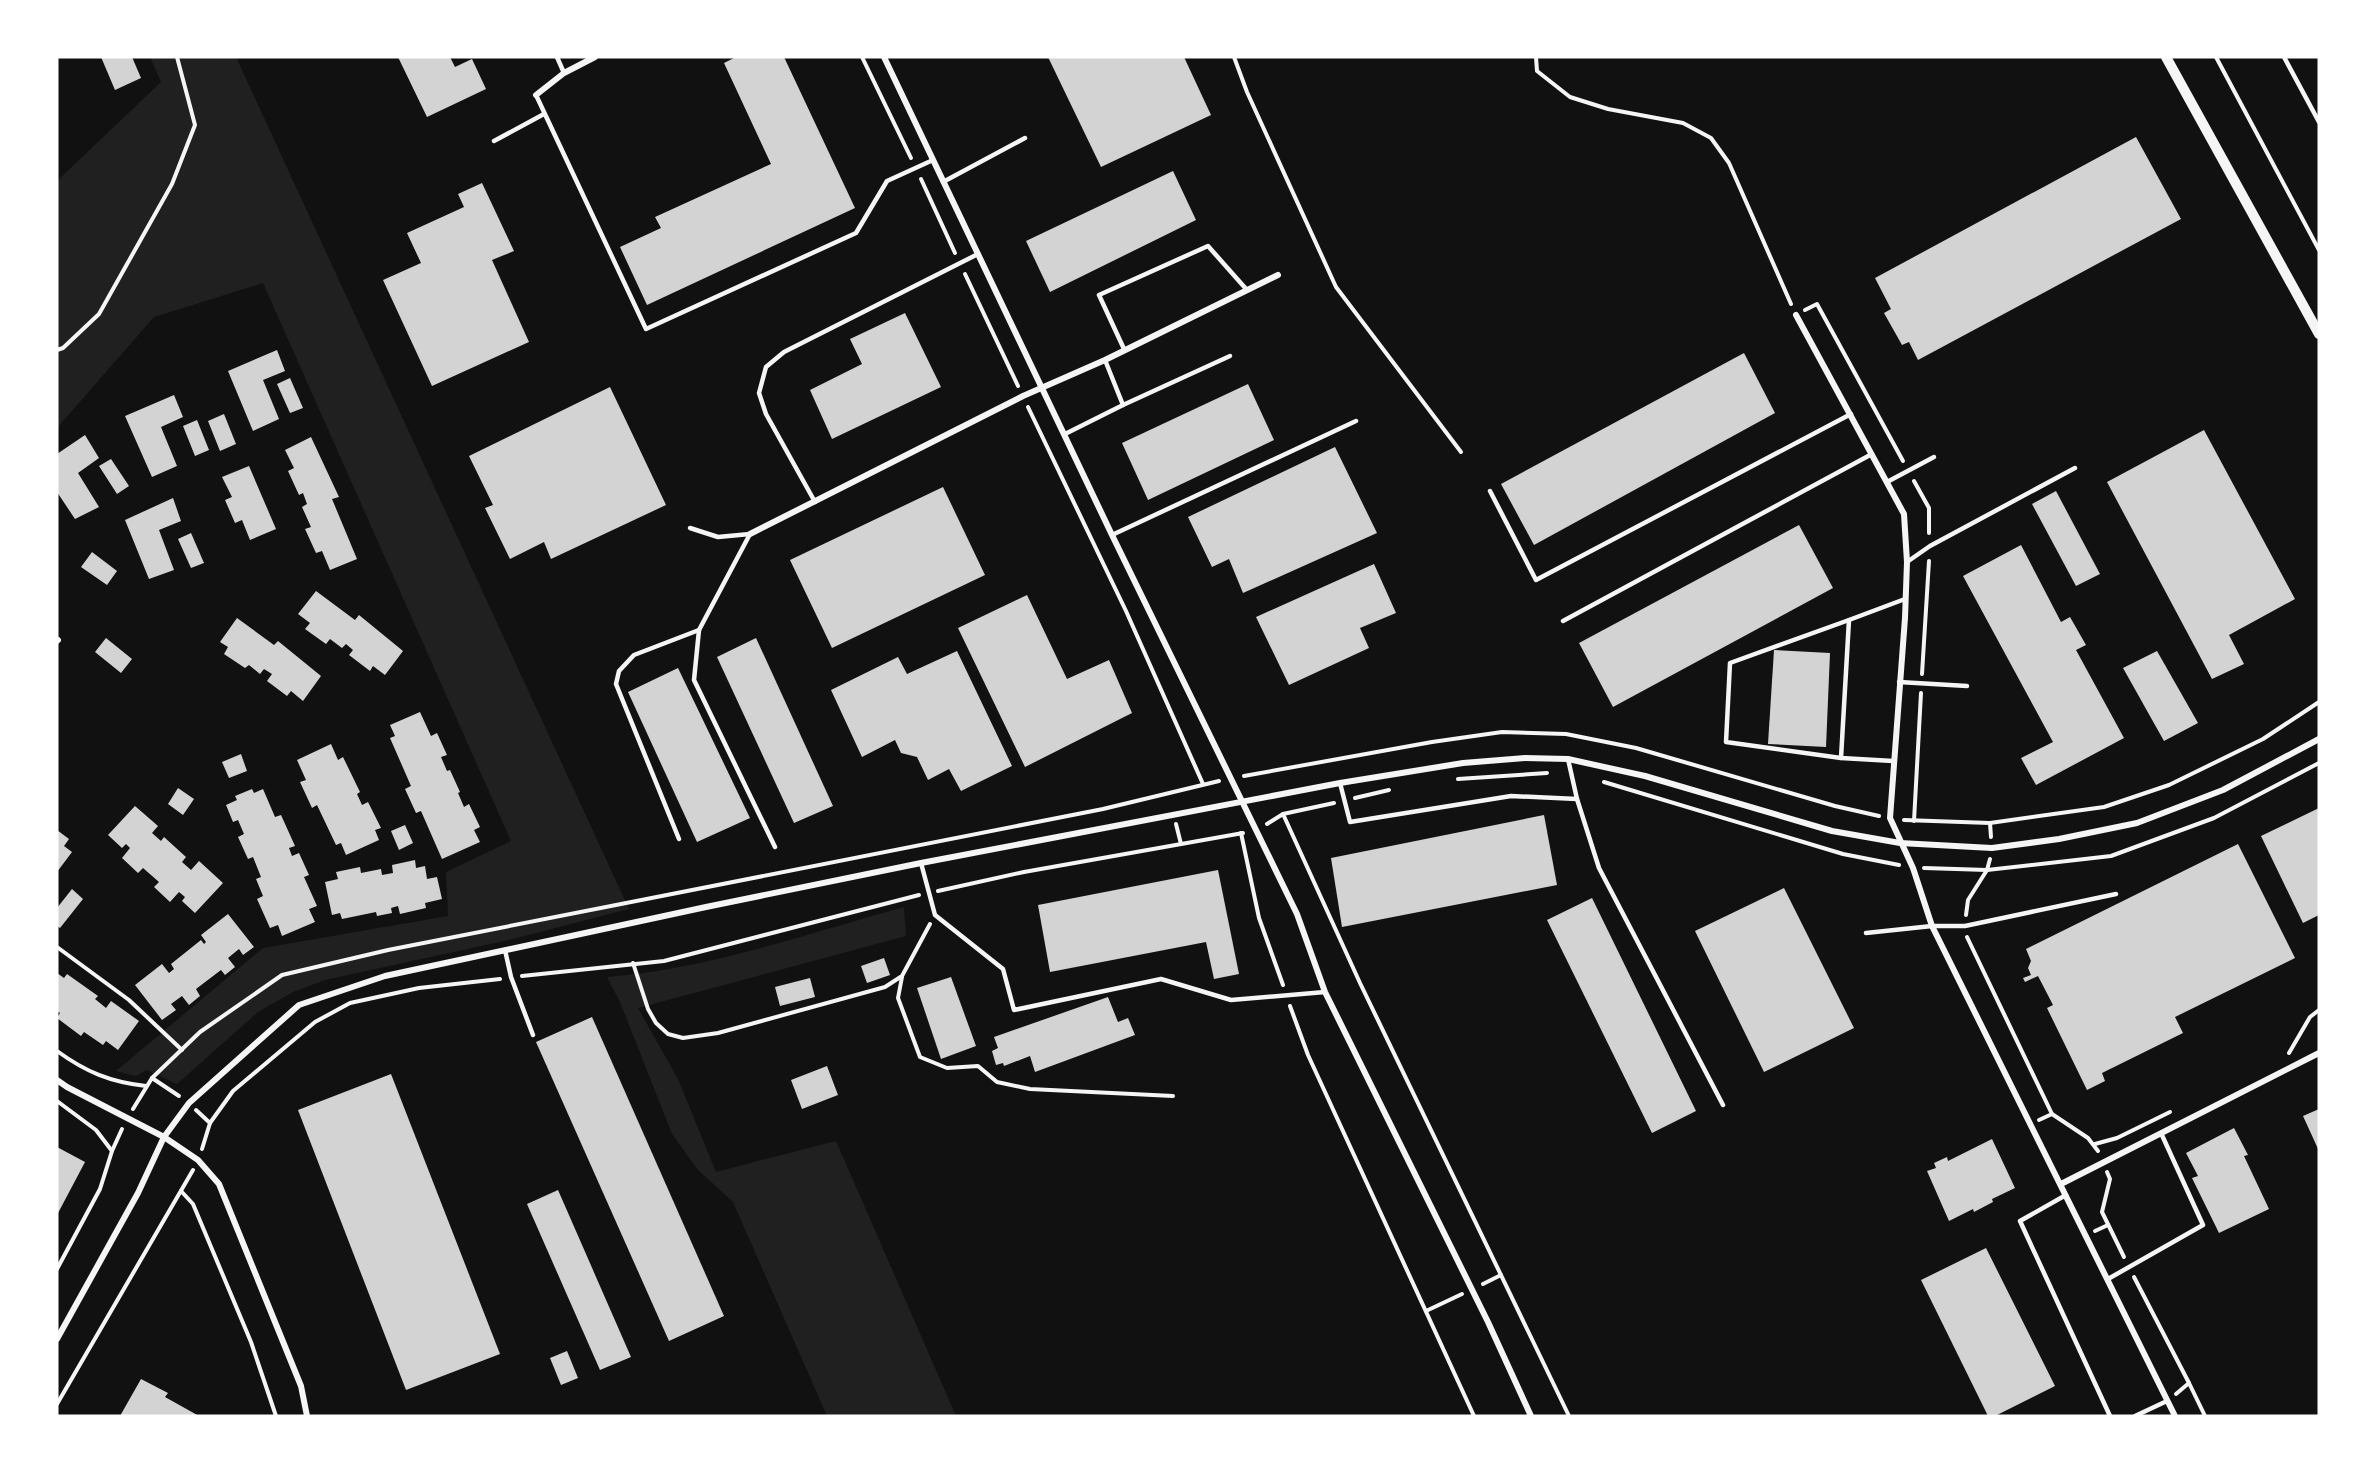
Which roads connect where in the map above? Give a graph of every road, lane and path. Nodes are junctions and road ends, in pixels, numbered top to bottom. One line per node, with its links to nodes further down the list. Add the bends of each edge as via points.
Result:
1 (177, 57): 28 (path, via 195,125 172,184 99,314)
2 (557, 57): 11 (lane)
3 (595, 57): 11 (street)
4 (862, 57): 18 (path)
5 (884, 57): 17 (street)
6 (1234, 57): 37 (path, via 1336,287)
7 (1536, 57): 25 (path, via 1537,71 1570,97 1608,109 1683,123 1711,138 1729,163)
8 (2166, 57): 26 (street)
9 (2216, 57): 20 (path)
10 (2284, 57): 14 (lane)
11 (564, 73): 12 (street)
12 (536, 95): 13 (lane)
13 (544, 114): 16 (lane); 18 (lane, via 646,329 856,232 887,182)
14 (2319, 122)
15 (1025, 138): 19 (lane)
16 (494, 141)
17 (933, 160): 18 (lane); 19 (street)
18 (916, 168): 22 (path)
19 (943, 182): 21 (street)
20 (2319, 250)
21 (978, 254): 22 (lane); 31 (street)
22 (959, 262): 32 (path); 43 (lane, via 784,352 766,367 759,393 766,414)
23 (1278, 275): 24 (street)
24 (1247, 290): 27 (street); 27 (lane, via 1208,246 1099,295)
25 (1796, 315): 34 (street)
26 (2319, 334)
27 (1124, 349): 30 (street)
28 (57, 350)
29 (1230, 356): 33 (lane)
30 (1105, 360): 31 (street); 33 (lane)
31 (1044, 388): 32 (street); 36 (street)
32 (1023, 396): 43 (street); 64 (path)
33 (1123, 405): 36 (lane)
34 (1851, 414): 38 (street); 42 (lane, via 1536,580)
35 (1356, 421): 46 (lane)
36 (1065, 434): 46 (street)
37 (1461, 452)
38 (1872, 454): 41 (street); 50 (lane)
39 (1934, 457): 41 (lane)
40 (2075, 468): 47 (lane)
41 (1887, 482): 47 (street, via 1904,514)
42 (1490, 491)
43 (815, 502): 45 (street)
44 (690, 528): 45 (lane, via 718,537)
45 (750, 534): 51 (lane)
46 (1112, 535): 61 (street)
47 (1907, 562): 48 (street)
48 (1905, 599): 49 (lane); 52 (street)
49 (1849, 620): 56 (lane); 56 (lane, via 1730,663 1726,742)
50 (1563, 621)
51 (699, 630): 74 (lane, via 634,656 619,671 616,684); 76 (lane, via 694,680)
52 (1899, 682): 53 (lane); 58 (street)
53 (1967, 686)
54 (2319, 702): 71 (path, via 2263,739 2169,785 2104,807)
55 (2319, 739): 77 (street, via 2223,790 2137,823)
56 (1841, 758): 58 (lane)
57 (1568, 759): 60 (lane); 63 (street, via 1463,763); 75 (street, via 1645,776 1832,831)
58 (1893, 762): 70 (street)
59 (2319, 763): 80 (path, via 2214,818 2111,856)
60 (1570, 772): 62 (path); 66 (lane); 79 (path, via 1843,854)
61 (1230, 779): 64 (path); 68 (street); 70 (path, via 1502,732 1566,734 1636,748 1835,806)
62 (1451, 779)
63 (1340, 783): 67 (lane); 68 (street)
64 (1203, 784): 96 (path, via 1103,809 388,950 282,975)
65 (1396, 788): 67 (path)
66 (1577, 799): 67 (lane, via 1511,796 1350,822); 104 (lane, via 1599,868)
67 (1344, 801): 69 (path)
68 (1244, 802): 72 (street); 78 (street)
69 (1283, 814): 72 (path); 128 (path)
70 (1890, 818): 71 (path); 75 (street)
71 (1990, 823): 77 (path)
72 (1257, 830): 73 (path); 92 (street, via 1297,914)
73 (1241, 833): 81 (path); 93 (path, via 1259,918)
74 (679, 838)
75 (1900, 843): 77 (street); 79 (street)
76 (775, 847)
77 (1992, 848): 80 (path)
78 (921, 863): 81 (lane); 88 (street)
79 (1913, 868): 80 (path); 84 (street)
80 (1987, 870): 85 (path, via 1968,900)
81 (929, 893): 83 (lane); 89 (path, via 664,962)
82 (2116, 894): 85 (lane)
83 (935, 915): 90 (path); 93 (lane, via 1003,969 1014,1010 1161,980 1231,1000)
84 (1932, 926): 85 (lane); 86 (lane); 114 (street)
85 (1965, 926): 110 (path, via 2052,1114)
86 (1866, 933)
87 (57, 947): 96 (path, via 129,1000)
88 (506, 950): 91 (lane); 109 (street, via 385,976 299,1005 189,1103)
89 (633, 963): 90 (path, via 656,1023 668,1034 683,1038 718,1033 885,987); 91 (path)
90 (902, 976): 102 (path, via 898,998 920,1057 947,1068 978,1066 997,1082 1030,1089)
91 (511, 977): 95 (lane); 107 (path, via 419,988 350,1003 315,1022 232,1091)
92 (1325, 992): 93 (lane); 127 (street)
93 (1286, 995): 126 (path, via 1308,1055)
94 (2319, 1010): 99 (path, via 2310,1017)
95 (533, 1035)
96 (182, 1050): 101 (path)
97 (57, 1051): 101 (path, via 101,1078)
98 (2319, 1053): 108 (street)
99 (2287, 1055)
100 (57, 1080): 106 (street)
101 (146, 1086): 106 (path)
102 (1173, 1096)
103 (57, 1101): 111 (path, via 96,1130)
104 (1723, 1105)
105 (2181, 1107): 110 (path, via 2117,1138)
106 (128, 1118): 109 (street); 111 (path)
107 (210, 1123)
108 (2161, 1133): 113 (street); 117 (lane, via 2203,1225)
109 (164, 1137): 112 (street); 120 (street, via 138,1193)
110 (2095, 1144): 113 (path)
111 (112, 1151): 118 (path, via 100,1189)
112 (198, 1160): 115 (path); 125 (street, via 219,1184 300,1386)
113 (2103, 1162): 114 (street); 117 (path, via 2110,1179 2102,1212)
114 (2061, 1184): 116 (street)
115 (181, 1191): 123 (path); 124 (path, via 193,1204 251,1342)
116 (2066, 1194): 119 (street); 129 (lane, via 2020,1221)
117 (2129, 1267): 119 (lane); 121 (path)
118 (57, 1269)
119 (2108, 1279): 122 (street)
120 (57, 1339)
121 (2189, 1383): 122 (path); 132 (path)
122 (2168, 1401): 130 (lane); 131 (street)
123 (57, 1404)
124 (276, 1416)
125 (307, 1416)
126 (1474, 1416)
127 (1531, 1416)
128 (1569, 1416)
129 (2110, 1416)
130 (2135, 1416)
131 (2175, 1416)
132 (2205, 1416)

